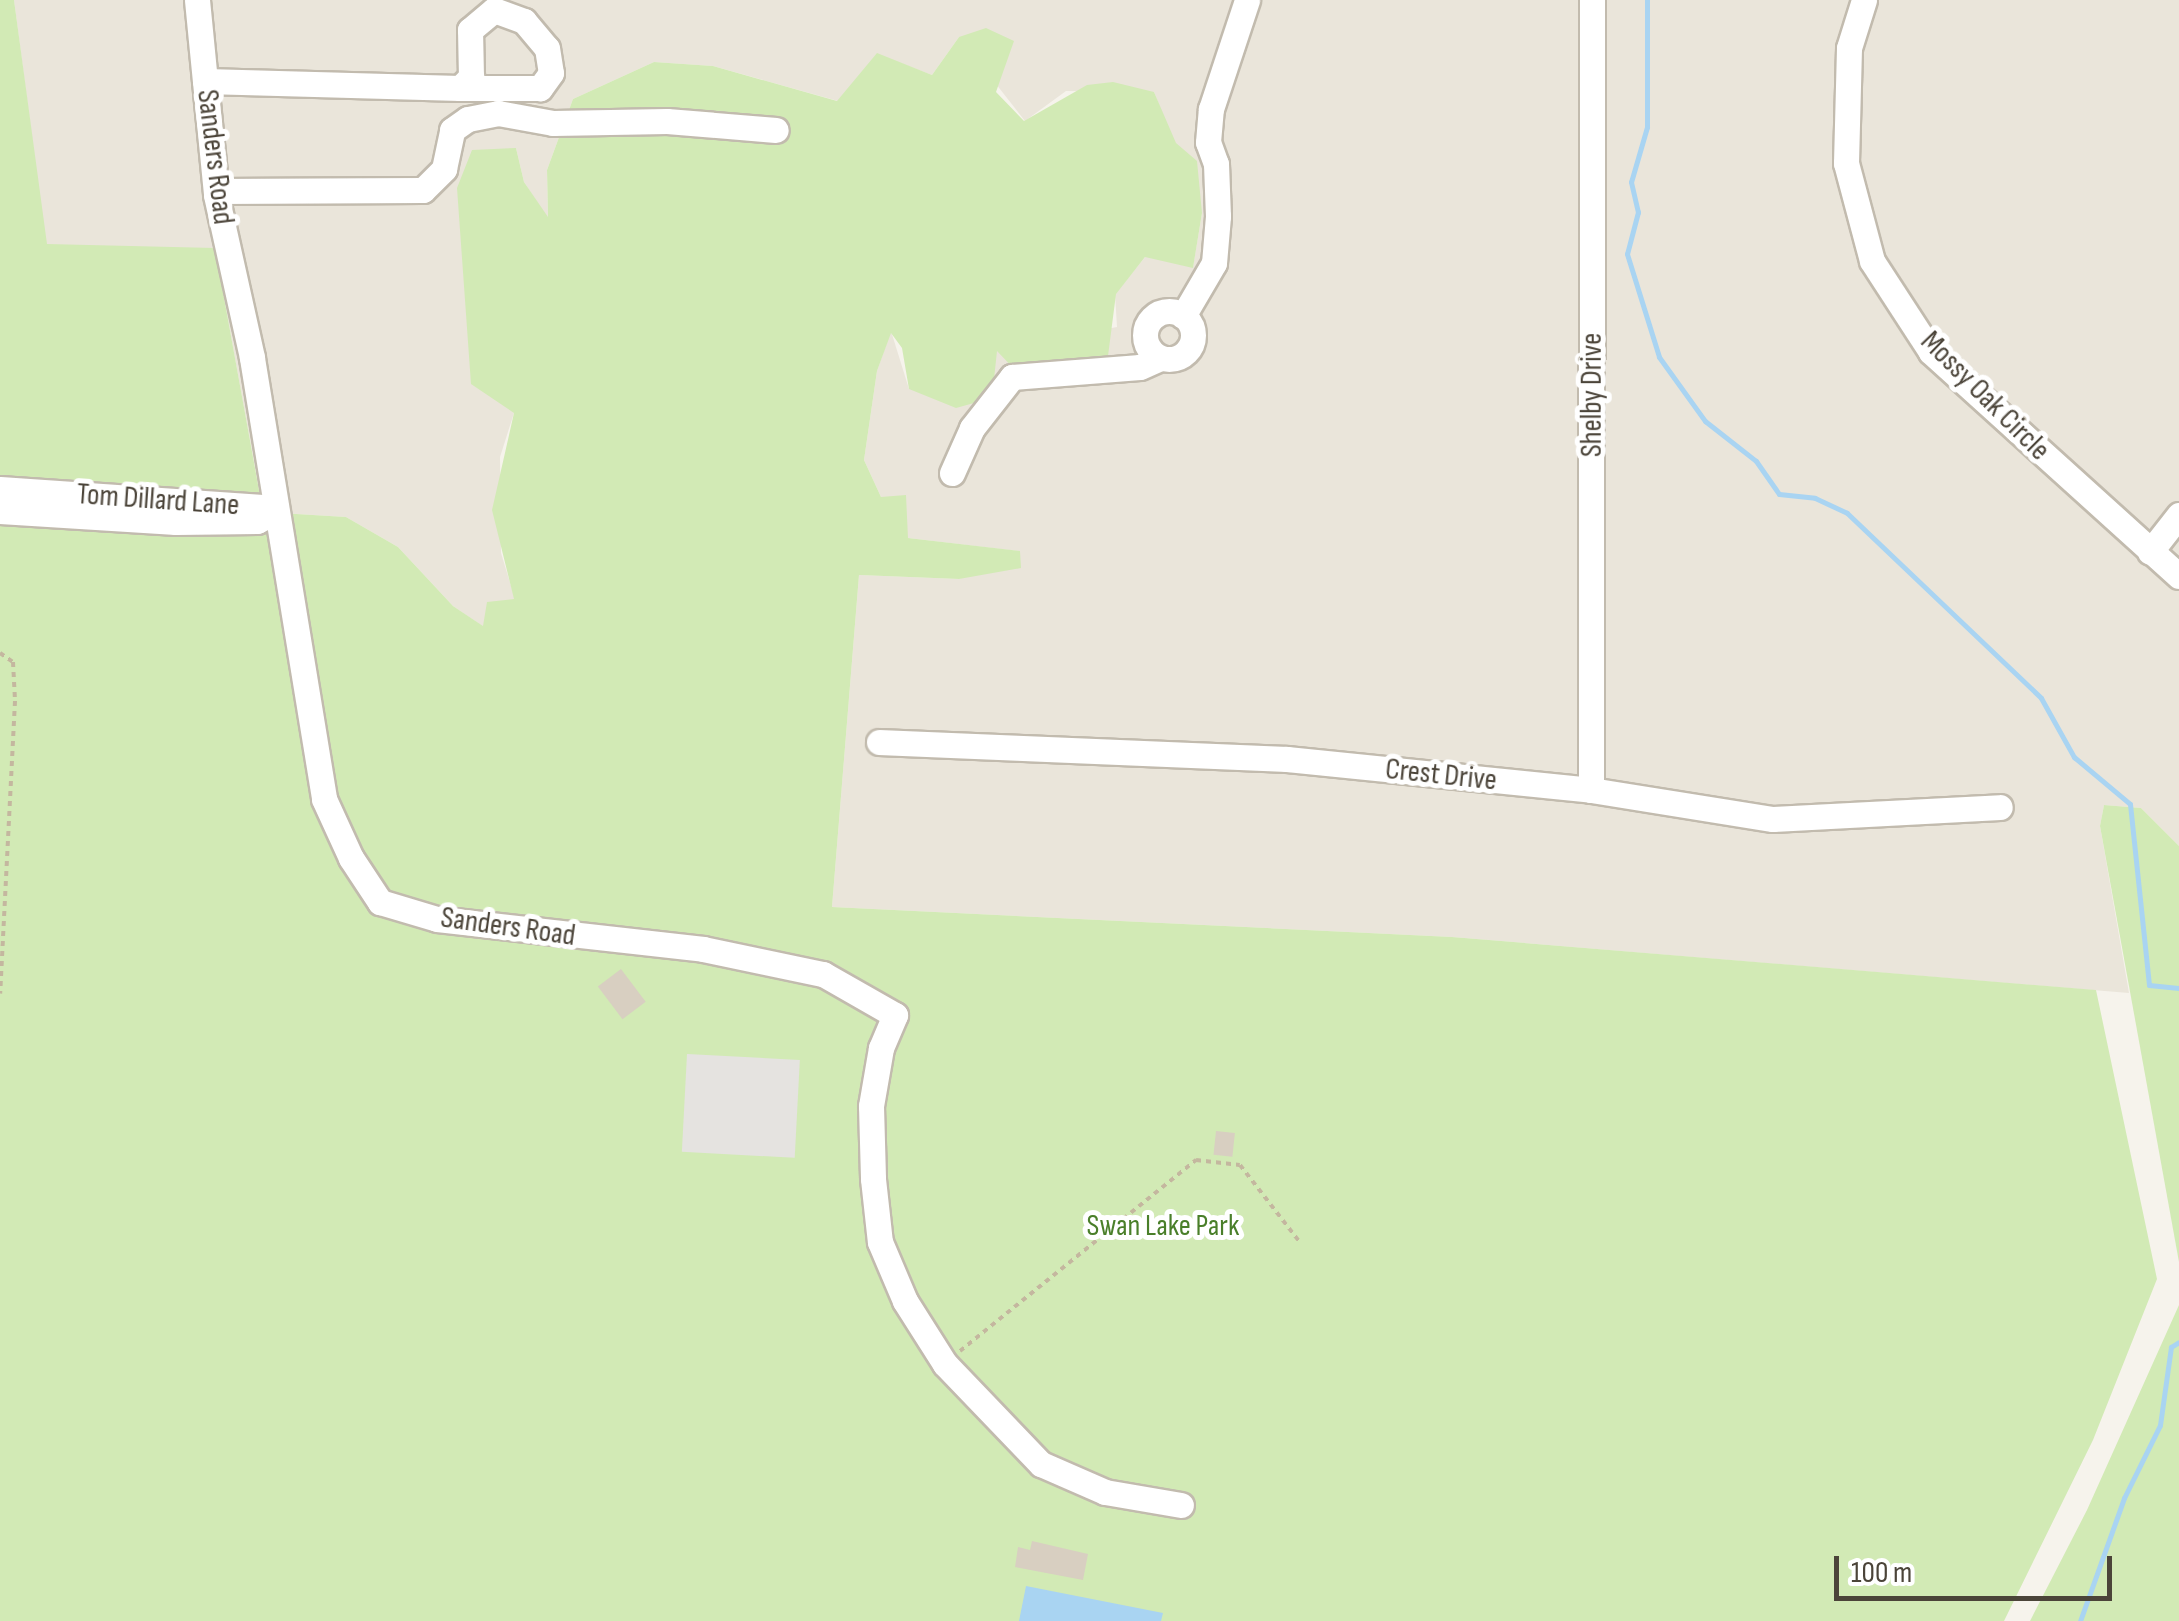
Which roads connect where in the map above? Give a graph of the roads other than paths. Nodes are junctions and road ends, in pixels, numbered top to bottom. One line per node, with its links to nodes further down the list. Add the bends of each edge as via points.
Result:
1 (197, 0): 5 (street, Sanders Road)
2 (1246, 0): 9 (street, via 1210,109 1218,216 1214,263 1182,316 1192,344 1179,357 1140,367 1012,377 972,428)
3 (1592, 0): 17 (street, Shelby Drive)
4 (1864, 0): 14 (street, Mossy Oak Circle, via 1849,48 1846,164 1872,261 1931,352)
5 (205, 81): 6 (street); 8 (street, Sanders Road)
6 (460, 88)
7 (776, 130): 8 (street, via 668,120 552,124 485,115 452,130 444,169 423,190)
8 (216, 191): 12 (street, Sanders Road)
9 (952, 473)
10 (0, 489): 12 (street, Tom Dillard Lane)
11 (0, 511): 12 (street, Tom Dillard Lane, via 176,522 257,521)
12 (276, 511): 19 (street, Sanders Road, via 324,799 380,902 438,918 703,949 823,974 895,1015 880,1048 871,1106 880,1242 905,1301 944,1364 1041,1464 1106,1492)
13 (2179, 515): 14 (street)
14 (2150, 552): 15 (street, Mossy Oak Circle)
15 (2179, 576)
16 (880, 742): 17 (street, Crest Drive, via 1287,759)
17 (1591, 790): 18 (street, Crest Drive, via 1773,819)
18 (2000, 806)
19 (1181, 1505)

